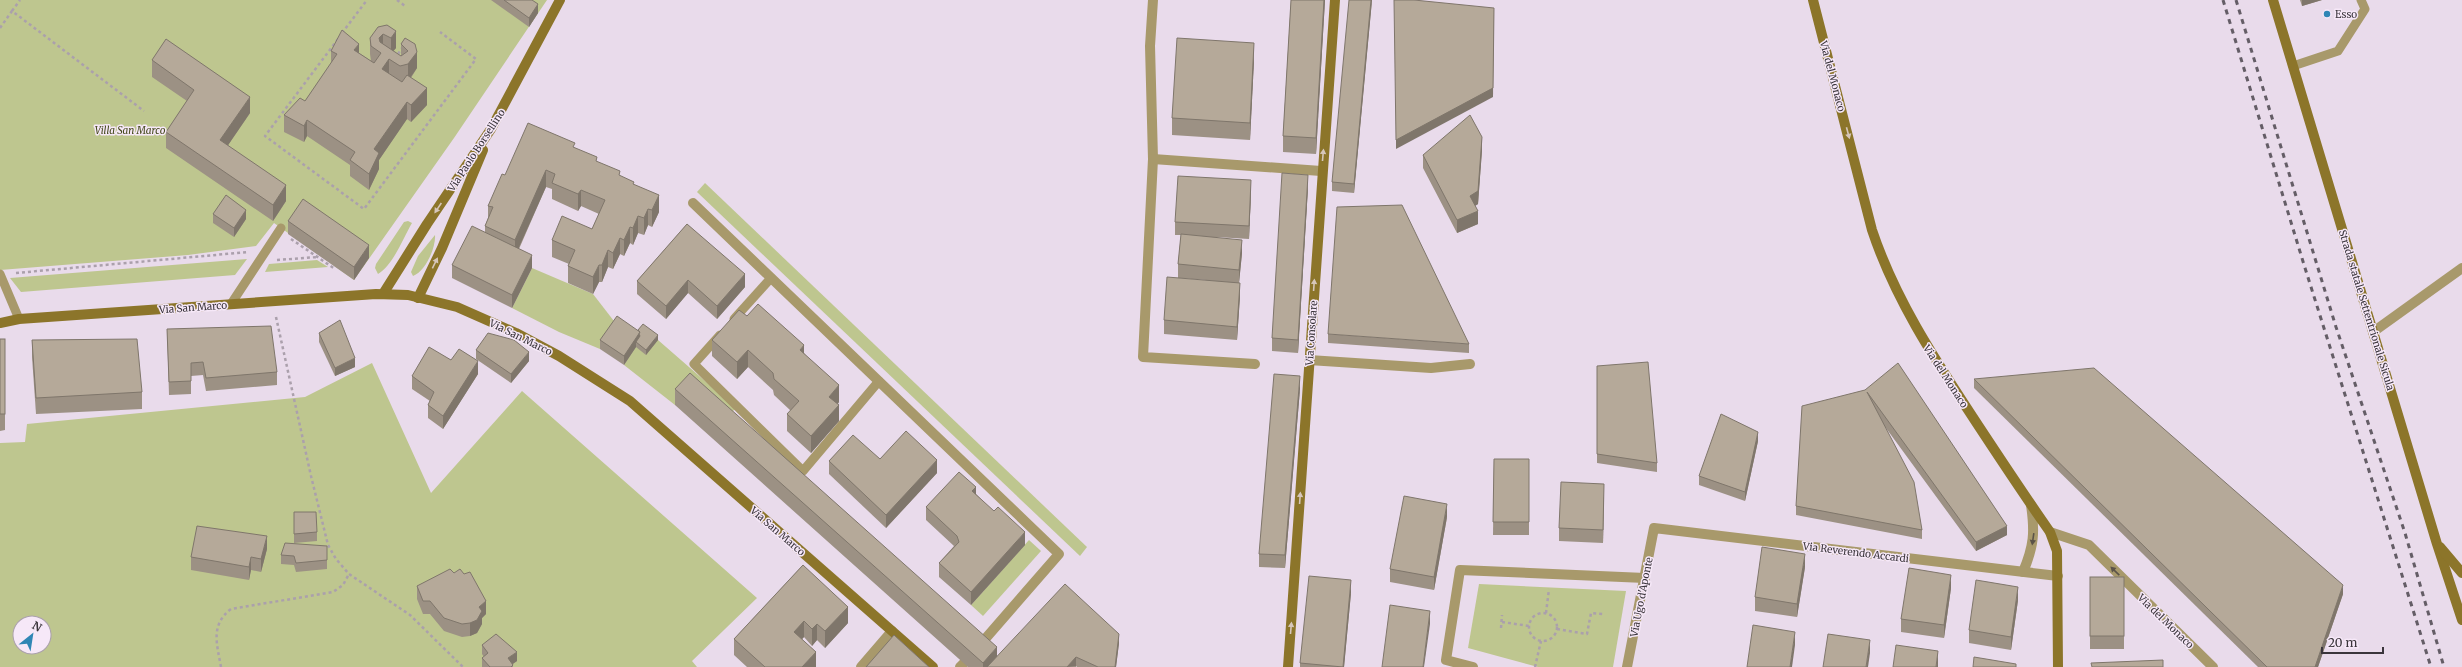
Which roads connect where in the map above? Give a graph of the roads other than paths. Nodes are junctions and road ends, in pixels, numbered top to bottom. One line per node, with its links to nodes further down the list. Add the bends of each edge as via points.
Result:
1 (560, 0): 8 (street, Via Paolo Borsellino)
2 (1153, 0): 9 (street, via 1150,46)
3 (1334, 0): 10 (street, Via Consolare, one-way to 3)
4 (1813, 0): 26 (street, Via del Monaco, one-way to 26, via 1872,230 1883,262 1897,294 1932,355)
5 (2273, 0): 7 (street, Strada statale Settentrionale Sicula)
6 (2361, 0): 7 (lane, via 2365,9 2338,51)
7 (2293, 66): 21 (street, Strada statale Settentrionale Sicula)
8 (491, 129): 16 (street, Via Paolo Borsellino, one-way to 16, via 427,224); 17 (street, one-way to 8, via 442,248)
9 (1153, 159): 10 (street); 23 (street, via 1143,357)
10 (1321, 171): 22 (street, Via Consolare, one-way to 10)
11 (693, 204): 15 (street)
12 (281, 228): 18 (lane)
13 (2462, 268): 21 (street)
14 (5, 274): 19 (lane)
15 (771, 278): 25 (street); 25 (lane, via 694,364 803,471)
16 (384, 294): 17 (street, Via San Marco); 18 (street, Via San Marco)
17 (418, 298): 35 (street, Via San Marco, via 457,307 516,333 559,356 630,401)
18 (231, 304): 19 (street, Via San Marco)
19 (19, 319): 20 (street, Via San Marco)
20 (0, 322)
21 (2373, 332): 29 (street, Strada statale Settentrionale Sicula)
22 (1309, 360): 24 (street, via 1431,368); 39 (street, Via Consolare, one-way to 22)
23 (1255, 364)
24 (1470, 364)
25 (879, 381): 36 (street, via 1059,554)
26 (2031, 505): 28 (street, Via del Monaco); 30 (street, one-way to 30, via 2035,530 2031,553)
27 (1654, 528): 30 (street, Via Reverendo Accardi); 33 (street, Via Ugo d'Aponte)
28 (2050, 532): 32 (street, via 2057,551); 43 (street, Via del Monaco, one-way to 28, via 2089,545)
29 (2437, 544): 31 (street); 34 (street, Strada statale Settentrionale Sicula)
30 (2023, 572): 32 (street, Via Reverendo Accardi)
31 (2462, 573)
32 (2058, 576): 42 (street)
33 (1645, 578): 40 (street, via 1460,570 1446,660); 41 (street, Via Ugo d'Aponte)
34 (2462, 620)
35 (892, 631): 37 (street); 38 (street, Via San Marco)
36 (979, 646)
37 (861, 667)
38 (933, 667)
39 (1288, 667)
40 (1473, 667)
41 (1627, 667)
42 (2058, 667)
43 (2213, 667)

